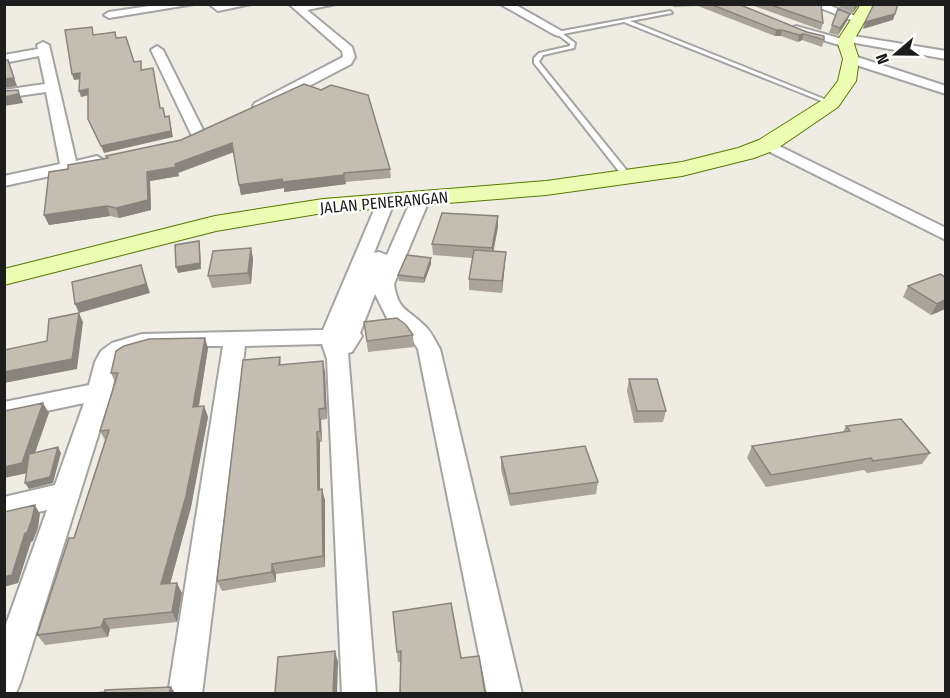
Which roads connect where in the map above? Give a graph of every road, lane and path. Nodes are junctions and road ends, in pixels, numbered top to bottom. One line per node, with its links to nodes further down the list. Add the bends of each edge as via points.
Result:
1 (189, 4): 10 (street)
2 (214, 4): 3 (street, via 218,8)
3 (246, 4)
4 (331, 4): 7 (street)
5 (506, 4): 13 (street)
6 (815, 4): 9 (street)
7 (297, 6): 23 (street, via 348,50 350,57)
8 (670, 12): 11 (lane)
9 (864, 12): 15 (street)
10 (109, 15)
11 (625, 21): 13 (lane); 22 (lane)
12 (780, 23): 15 (street)
13 (559, 33): 28 (lane, via 572,47 542,54 536,62)
14 (945, 42): 17 (street)
15 (848, 47): 17 (street); 20 (street); 22 (street, via 847,81)
16 (158, 50): 24 (street)
17 (942, 54)
18 (4, 59): 19 (street, via 43,49)
19 (52, 87): 21 (street); 27 (street)
20 (945, 90)
21 (4, 94)
22 (831, 103): 25 (street, JALAN PENERANGAN)
23 (249, 111)
24 (199, 136)
25 (767, 145): 28 (street, JALAN PENERANGAN, via 714,162); 31 (street)
26 (115, 158): 27 (street)
27 (69, 167): 29 (street)
28 (628, 177): 30 (street, JALAN PENERANGAN)
29 (4, 181)
30 (403, 199): 32 (street, JALAN PENERANGAN, via 323,206 215,224); 34 (street, via 367,270); 43 (street, via 384,284 386,300 394,313 417,330 429,349)
31 (945, 235)
32 (4, 277)
33 (235, 338): 34 (street); 35 (street, via 142,341 116,348 107,357); 41 (street)
34 (340, 343): 42 (street)
35 (100, 392): 36 (street); 37 (street)
36 (4, 411)
37 (65, 494): 38 (street); 39 (street)
38 (4, 509)
39 (12, 642): 40 (street)
40 (4, 681)
41 (185, 693)
42 (359, 693)
43 (505, 693)

